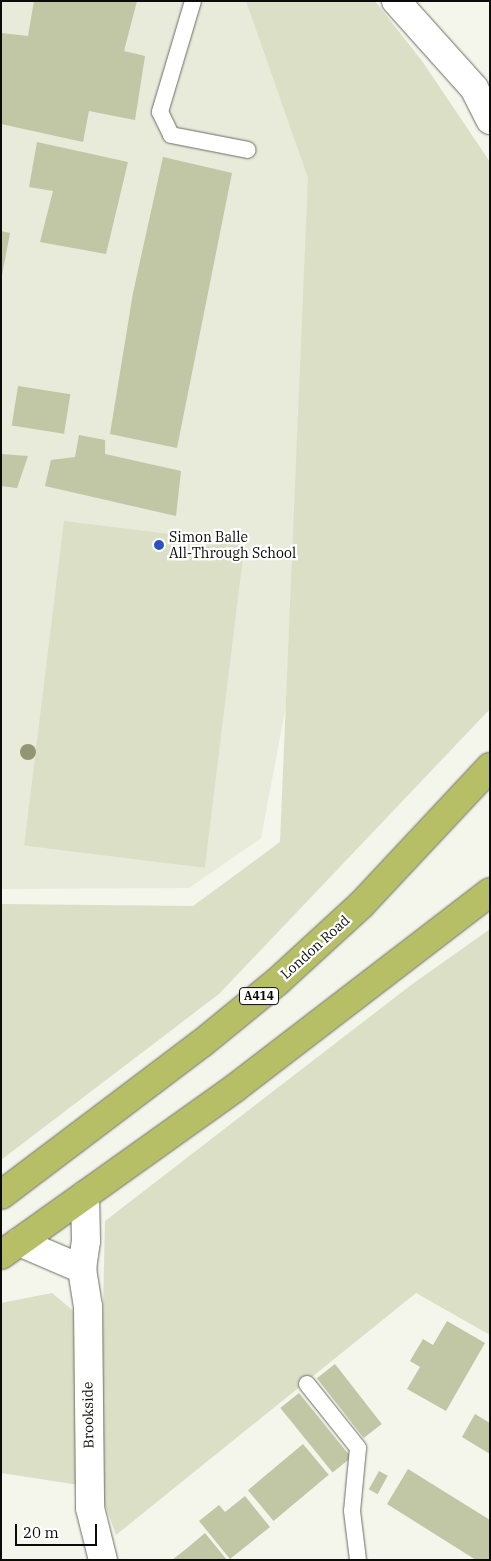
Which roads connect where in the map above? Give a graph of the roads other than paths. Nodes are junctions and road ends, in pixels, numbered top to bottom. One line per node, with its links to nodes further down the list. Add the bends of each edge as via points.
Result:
1 (193, 1): 5 (lane, via 160,112 171,135)
2 (396, 1): 3 (street)
3 (482, 81): 4 (street)
4 (490, 120)
5 (248, 150)
6 (490, 767): 9 (highway, London Road / A414, via 361,905 278,981 201,1044)
7 (490, 892): 8 (highway, via 310,1032)
8 (85, 1195): 10 (highway); 11 (street, Brookside, via 86,1241)
9 (1, 1196)
10 (10, 1249): 11 (street)
11 (82, 1269): 13 (street, Brookside, via 88,1306 90,1508)
12 (307, 1384): 14 (lane, via 358,1448 352,1510)
13 (103, 1560)
14 (358, 1560)

